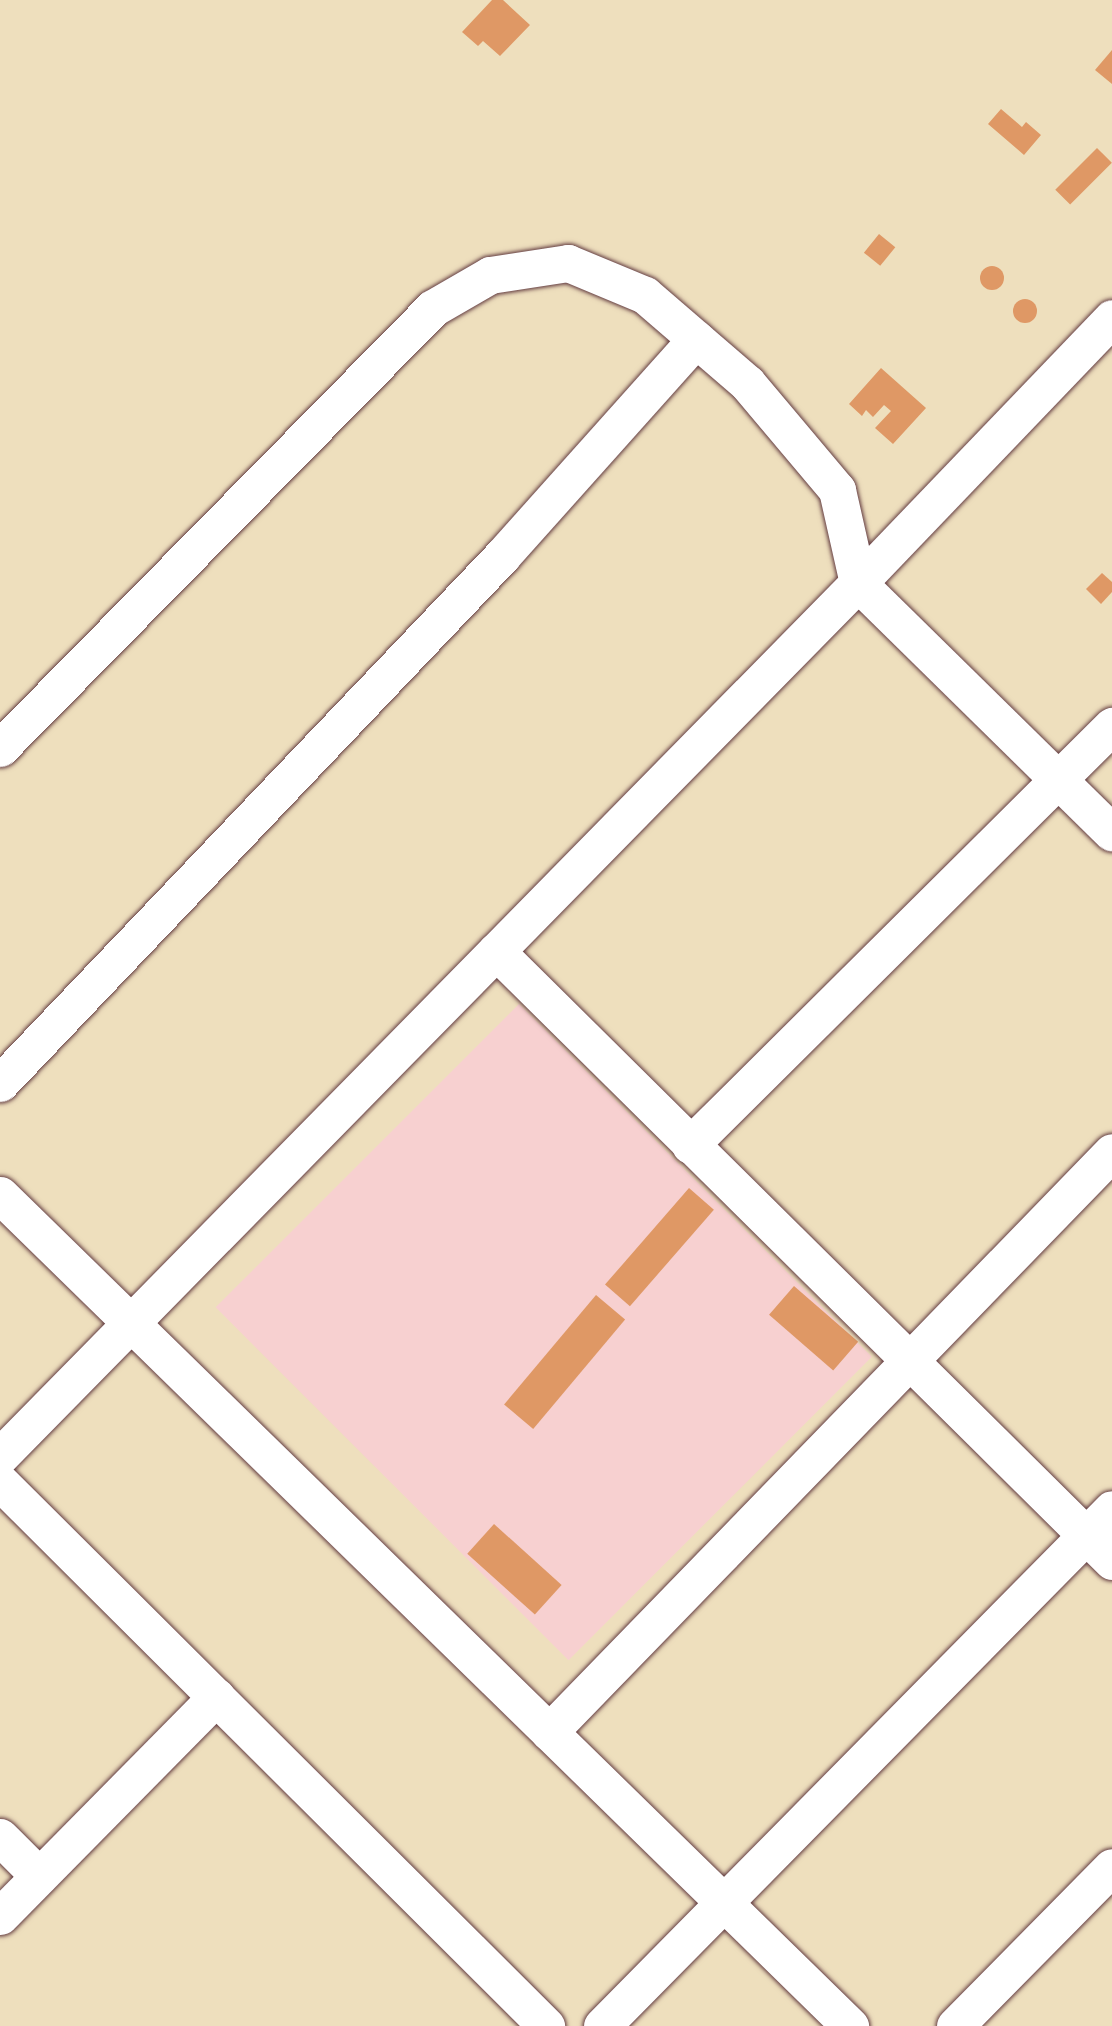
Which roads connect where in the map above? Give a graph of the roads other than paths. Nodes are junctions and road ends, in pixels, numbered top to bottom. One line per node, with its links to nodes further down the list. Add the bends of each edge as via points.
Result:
1 (1112, 318): 3 (street)
2 (696, 339): 3 (street, via 747,383 837,490); 5 (street, via 645,295 568,263 490,275 433,308); 9 (street, via 502,555)
3 (858, 583): 6 (street); 8 (street)
4 (1112, 726): 6 (street)
5 (0, 748)
6 (1058, 781): 7 (street); 10 (street)
7 (1112, 833)
8 (496, 951): 10 (street); 13 (street)
9 (0, 1083)
10 (690, 1145): 14 (street)
11 (1112, 1152): 14 (street)
12 (0, 1195): 13 (street)
13 (131, 1323): 15 (street); 21 (street)
14 (909, 1361): 18 (street); 21 (street)
15 (0, 1456)
16 (0, 1482): 20 (street)
17 (1112, 1509): 18 (street)
18 (1085, 1537): 19 (street); 25 (street)
19 (1112, 1562)
20 (216, 1697): 24 (street); 27 (street)
21 (549, 1732): 25 (street)
22 (0, 1838): 24 (street)
23 (1112, 1867): 30 (street)
24 (38, 1876): 26 (street)
25 (724, 1902): 28 (street); 29 (street)
26 (0, 1916)
27 (547, 2026)
28 (602, 2026)
29 (850, 2026)
30 (956, 2026)

